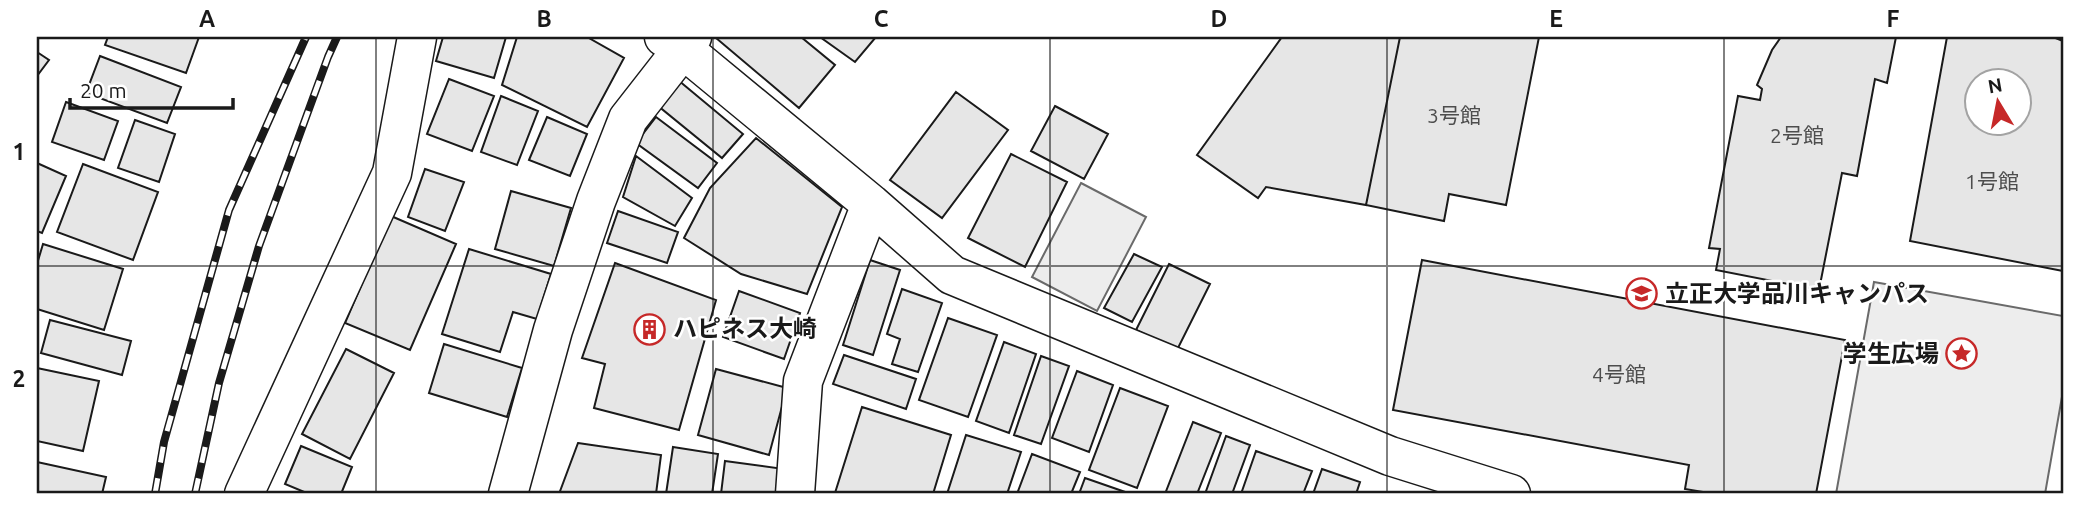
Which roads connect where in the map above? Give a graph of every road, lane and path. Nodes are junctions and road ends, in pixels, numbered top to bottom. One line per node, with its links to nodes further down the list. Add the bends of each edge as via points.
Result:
1 (417, 37): 4 (street, via 392,173)
2 (680, 41): 3 (street); 5 (street, via 628,119 596,201 553,330)
3 (871, 204): 6 (street, via 803,381); 7 (street, via 952,275 1390,456)
4 (244, 494)
5 (508, 494)
6 (795, 494)
7 (1511, 494)

